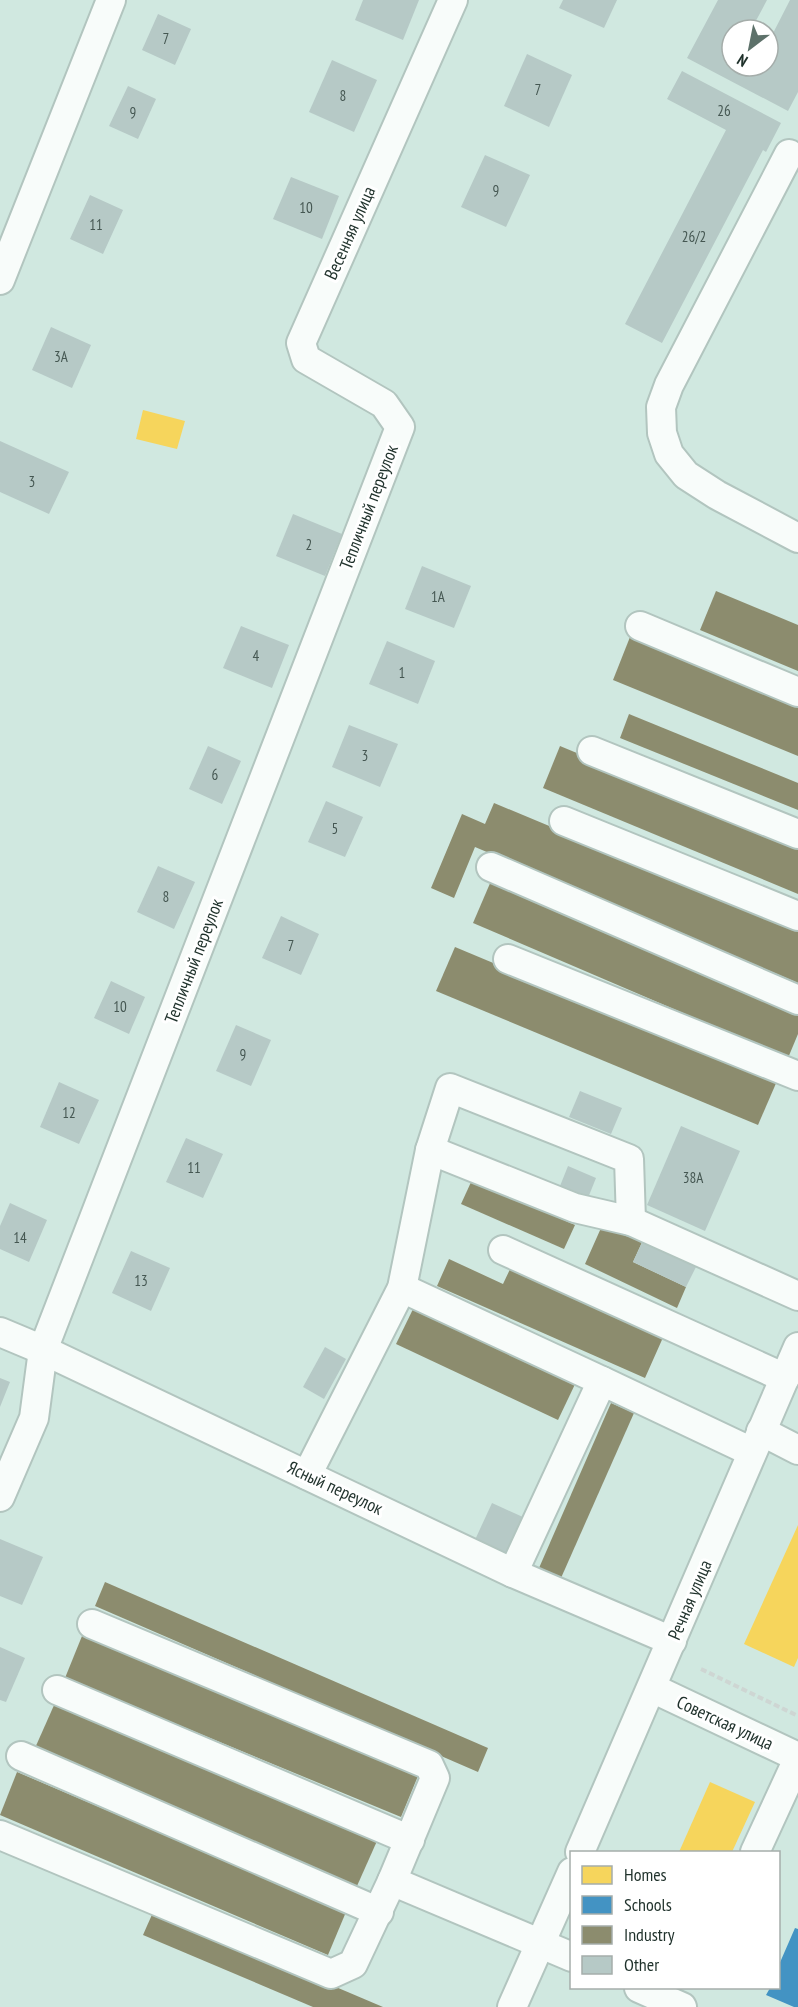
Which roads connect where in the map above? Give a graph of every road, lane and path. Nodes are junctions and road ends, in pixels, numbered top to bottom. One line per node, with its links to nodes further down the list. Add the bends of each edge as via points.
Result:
1 (111, 0): 4 (street)
2 (453, 0): 5 (street, Весенняя улица, via 301,343 306,359 384,404)
3 (789, 154): 6 (street, via 661,407 662,433 669,454 686,475)
4 (0, 280)
5 (400, 427): 24 (street, Тепличный переулок)
6 (798, 538)
7 (640, 626): 8 (street)
8 (798, 692)
9 (592, 751): 11 (street)
10 (564, 821): 13 (street)
11 (798, 834)
12 (491, 867): 15 (street)
13 (798, 916)
14 (508, 959): 16 (street)
15 (798, 1000)
16 (798, 1076)
17 (430, 1150): 18 (street, via 575,1208); 18 (street, via 450,1088 629,1159); 20 (street)
18 (631, 1221): 21 (street)
19 (503, 1251): 25 (street)
20 (402, 1288): 26 (street); 29 (street)
21 (798, 1296)
22 (0, 1332): 24 (street, Ясный переулок)
23 (798, 1347): 25 (street, Речная улица)
24 (43, 1350): 29 (street, Ясный переулок); 30 (street, Тепличный переулок, via 34,1418)
25 (784, 1378): 27 (street, Речная улица)
26 (602, 1380): 27 (street); 31 (street)
27 (757, 1442): 28 (street); 33 (street, Речная улица)
28 (798, 1450)
29 (307, 1475): 31 (street, Ясный переулок)
30 (0, 1497)
31 (513, 1572): 33 (street, Ясный переулок)
32 (92, 1624): 41 (street, via 429,1765 435,1778)
33 (672, 1641): 35 (street, Речная улица)
34 (701, 1669): 37 (path)
35 (652, 1688): 39 (street, Советская улица); 42 (street, Речная улица)
36 (57, 1690): 41 (street)
37 (798, 1716)
38 (21, 1756): 46 (street)
39 (798, 1758): 43 (street)
40 (0, 1835): 46 (street, via 331,1974 353,1964)
41 (410, 1840): 45 (street)
42 (580, 1851)
43 (755, 1851)
44 (570, 1876): 47 (street)
45 (392, 1881): 46 (street); 47 (street)
46 (379, 1912)
47 (540, 1943): 48 (street); 51 (street)
48 (570, 1956)
49 (641, 1989): 52 (street)
50 (692, 1989): 52 (street)
51 (512, 2007)
52 (683, 2007)

